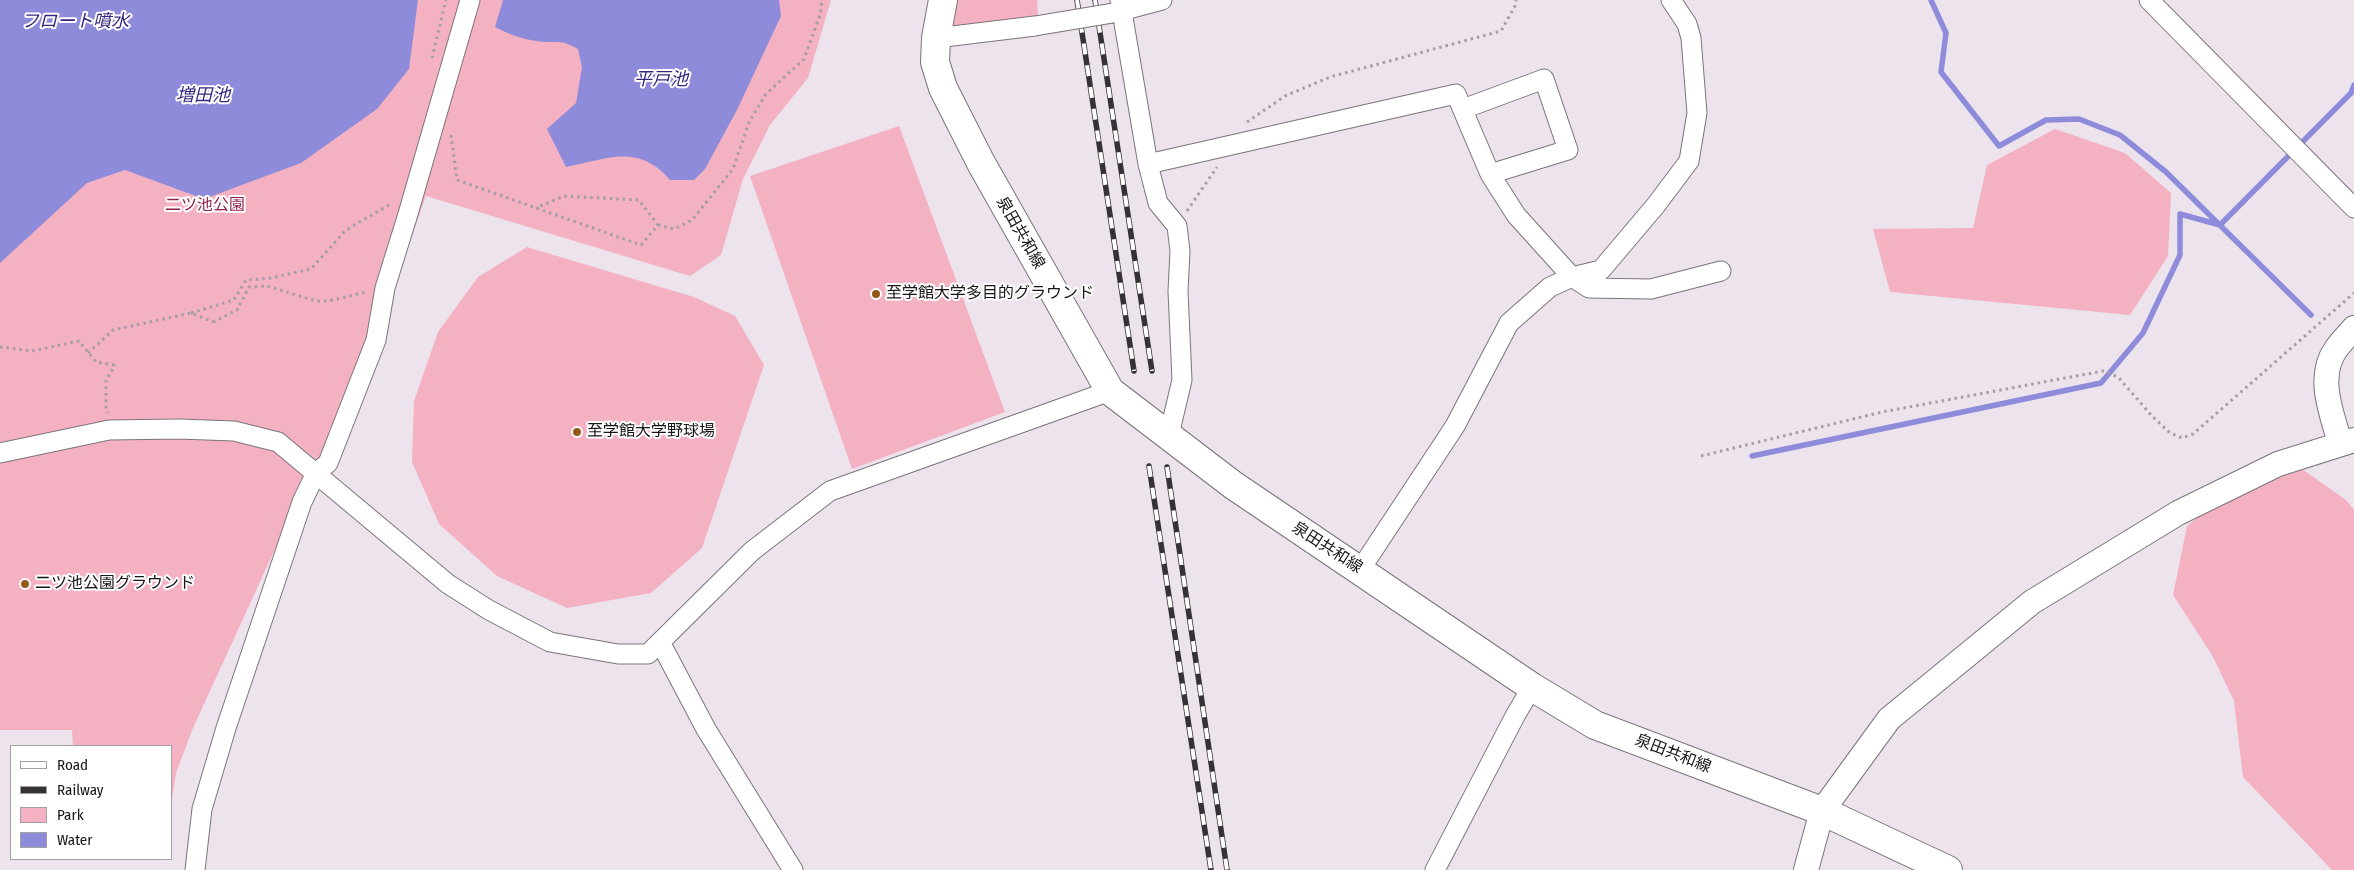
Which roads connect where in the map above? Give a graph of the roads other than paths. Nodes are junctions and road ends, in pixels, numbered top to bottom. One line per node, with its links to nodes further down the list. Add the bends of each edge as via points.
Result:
1 (470, 0): 19 (street, via 385,288 376,340 328,463)
2 (943, 0): 7 (main road, 泉田共和線)
3 (1162, 0): 6 (street)
4 (1671, 0): 13 (street, via 1687,24 1691,38 1697,113 1689,161 1601,270)
5 (2149, 0): 11 (street)
6 (1119, 8): 7 (street, bridge, via 1035,26); 9 (street)
7 (936, 38): 15 (main road, 泉田共和線, via 935,62 942,88 980,163)
8 (1463, 109): 9 (street, via 1456,94); 10 (street); 10 (street, via 1544,79 1568,150)
9 (1148, 164): 16 (street, via 1158,203 1176,226 1180,251 1178,291 1182,380)
10 (1490, 174): 13 (street, via 1516,215)
11 (2354, 208)
12 (1721, 271): 13 (street, via 1651,289 1589,288)
13 (1572, 278): 20 (street, via 1550,287 1509,323 1454,426)
14 (2354, 328): 17 (street, via 2335,350 2326,373 2327,395)
15 (1110, 391): 16 (main road, 泉田共和線); 21 (street, via 830,491 752,551)
16 (1169, 435): 20 (main road, 泉田共和線, via 1233,485)
17 (2347, 442): 23 (street, via 2278,464 2178,513 2032,602 1889,719)
18 (0, 453): 19 (street, via 108,430 234,430 278,442)
19 (316, 473): 21 (street, via 448,584 550,642 618,654 648,654); 24 (street, via 302,502 226,728 202,809)
20 (1360, 570): 22 (main road, 泉田共和線)
21 (660, 642): 25 (street, via 706,729)
22 (1532, 687): 23 (main road, 泉田共和線, via 1596,725); 26 (street)
23 (1822, 811): 27 (street); 28 (main road, 泉田共和線)
24 (195, 870)
25 (793, 870)
26 (1435, 870)
27 (1806, 870)
28 (1948, 870)

